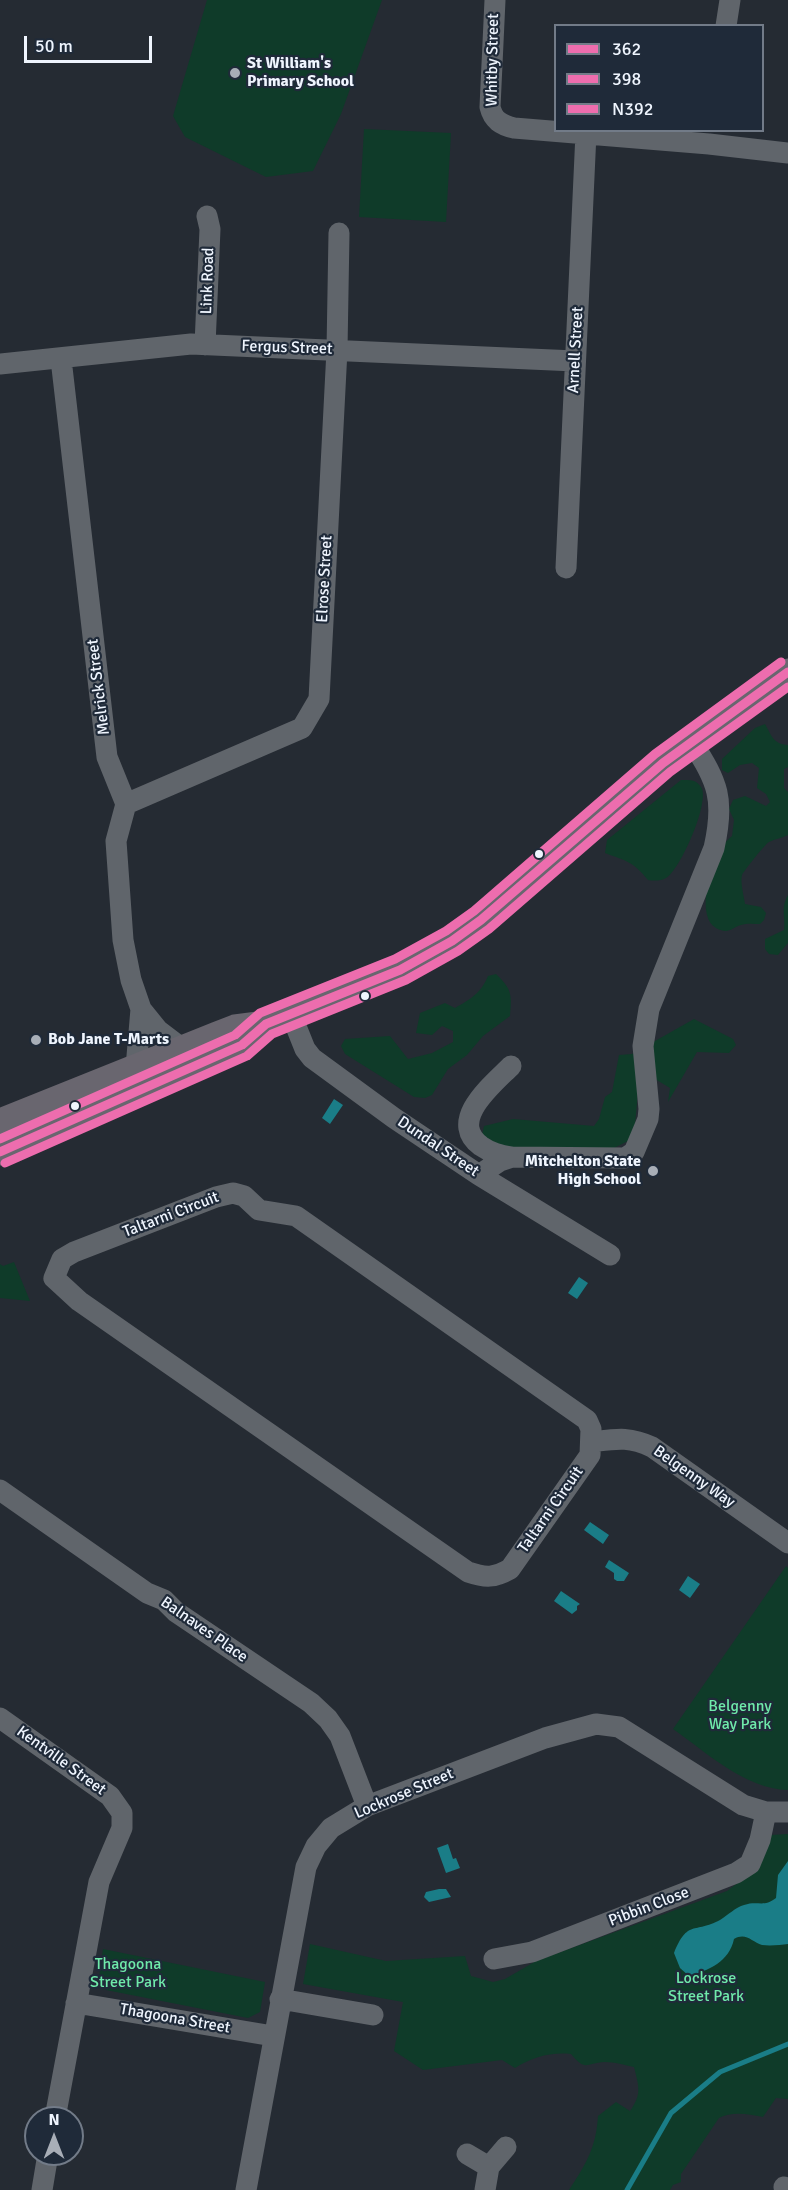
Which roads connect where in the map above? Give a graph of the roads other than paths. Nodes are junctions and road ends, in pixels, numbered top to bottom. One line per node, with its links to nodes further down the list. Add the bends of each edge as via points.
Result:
1 (495, 0): 4 (street, Whitby Street, via 490,107 495,120 514,128)
2 (730, 0): 3 (street)
3 (726, 24)
4 (554, 131)
5 (572, 132): 6 (street, Whitby Street)
6 (586, 133): 7 (street); 14 (street, Arnell Street)
7 (710, 137): 8 (street)
8 (788, 153)
9 (207, 216): 11 (street, Link Road, via 210,229)
10 (339, 234): 12 (street, Elrose Street)
11 (206, 345): 12 (street, Fergus Street); 13 (street, Fergus Street)
12 (337, 350): 14 (street, Fergus Street); 19 (street, Elrose Street, via 319,699 302,728)
13 (61, 359): 15 (street, Fergus Street); 19 (street, Melrick Street, via 107,757)
14 (575, 361): 16 (street, Arnell Street)
15 (0, 364)
16 (566, 568)
17 (788, 672): 18 (main road)
18 (692, 742): 21 (main road, via 452,941 400,970); 28 (street, via 715,781 720,822 714,848 649,1009 644,1046 648,1119 634,1152 625,1158)
19 (126, 804): 20 (street, via 116,841 125,949)
20 (141, 1009): 23 (street, via 158,1030); 25 (street)
21 (291, 1014): 22 (main road); 29 (street, Dundal Street, via 312,1058)
22 (266, 1024): 23 (main road, via 235,1028); 27 (main road, via 242,1045)
23 (183, 1049): 25 (main road)
24 (511, 1066): 28 (street, via 486,1090 468,1124 474,1140 491,1152)
25 (136, 1068): 26 (main road)
26 (0, 1122)
27 (0, 1152)
28 (512, 1157): 29 (street)
29 (479, 1175): 30 (street, Dundal Street)
30 (610, 1255)
31 (591, 1442): 31 (street, Taltarni Circuit, via 590,1455 510,1569 483,1577 468,1572 79,1301 54,1278 62,1259 74,1252 216,1197 232,1193 244,1196 259,1210 296,1216 587,1420); 33 (street, Belgenny Way, via 623,1438 652,1447)
32 (0, 1490): 35 (street, Balnaves Place, via 311,1703 340,1737)
33 (788, 1543)
34 (0, 1718): 40 (street, Kentville Street, via 110,1796 122,1813 122,1828 99,1882)
35 (367, 1806): 36 (street, Lockrose Street, via 545,1738 596,1724 619,1727 743,1805); 39 (street, Lockrose Street, via 331,1828 306,1867)
36 (766, 1812): 37 (street, Lockrose Street); 38 (street, Pibbin Close, via 750,1864 736,1873 532,1952)
37 (788, 1812)
38 (494, 1959)
39 (280, 1999): 41 (street); 42 (street, Lockrose Street)
40 (76, 2003): 42 (street, Thagoona Street); 43 (street, Kentville Street)
41 (373, 2015)
42 (273, 2036): 49 (street, Lockrose Street)
43 (57, 2106)
44 (506, 2146): 47 (street)
45 (467, 2154): 47 (street)
46 (46, 2166): 48 (street)
47 (489, 2167): 50 (street)
48 (42, 2190)
49 (246, 2190)
50 (485, 2190)

